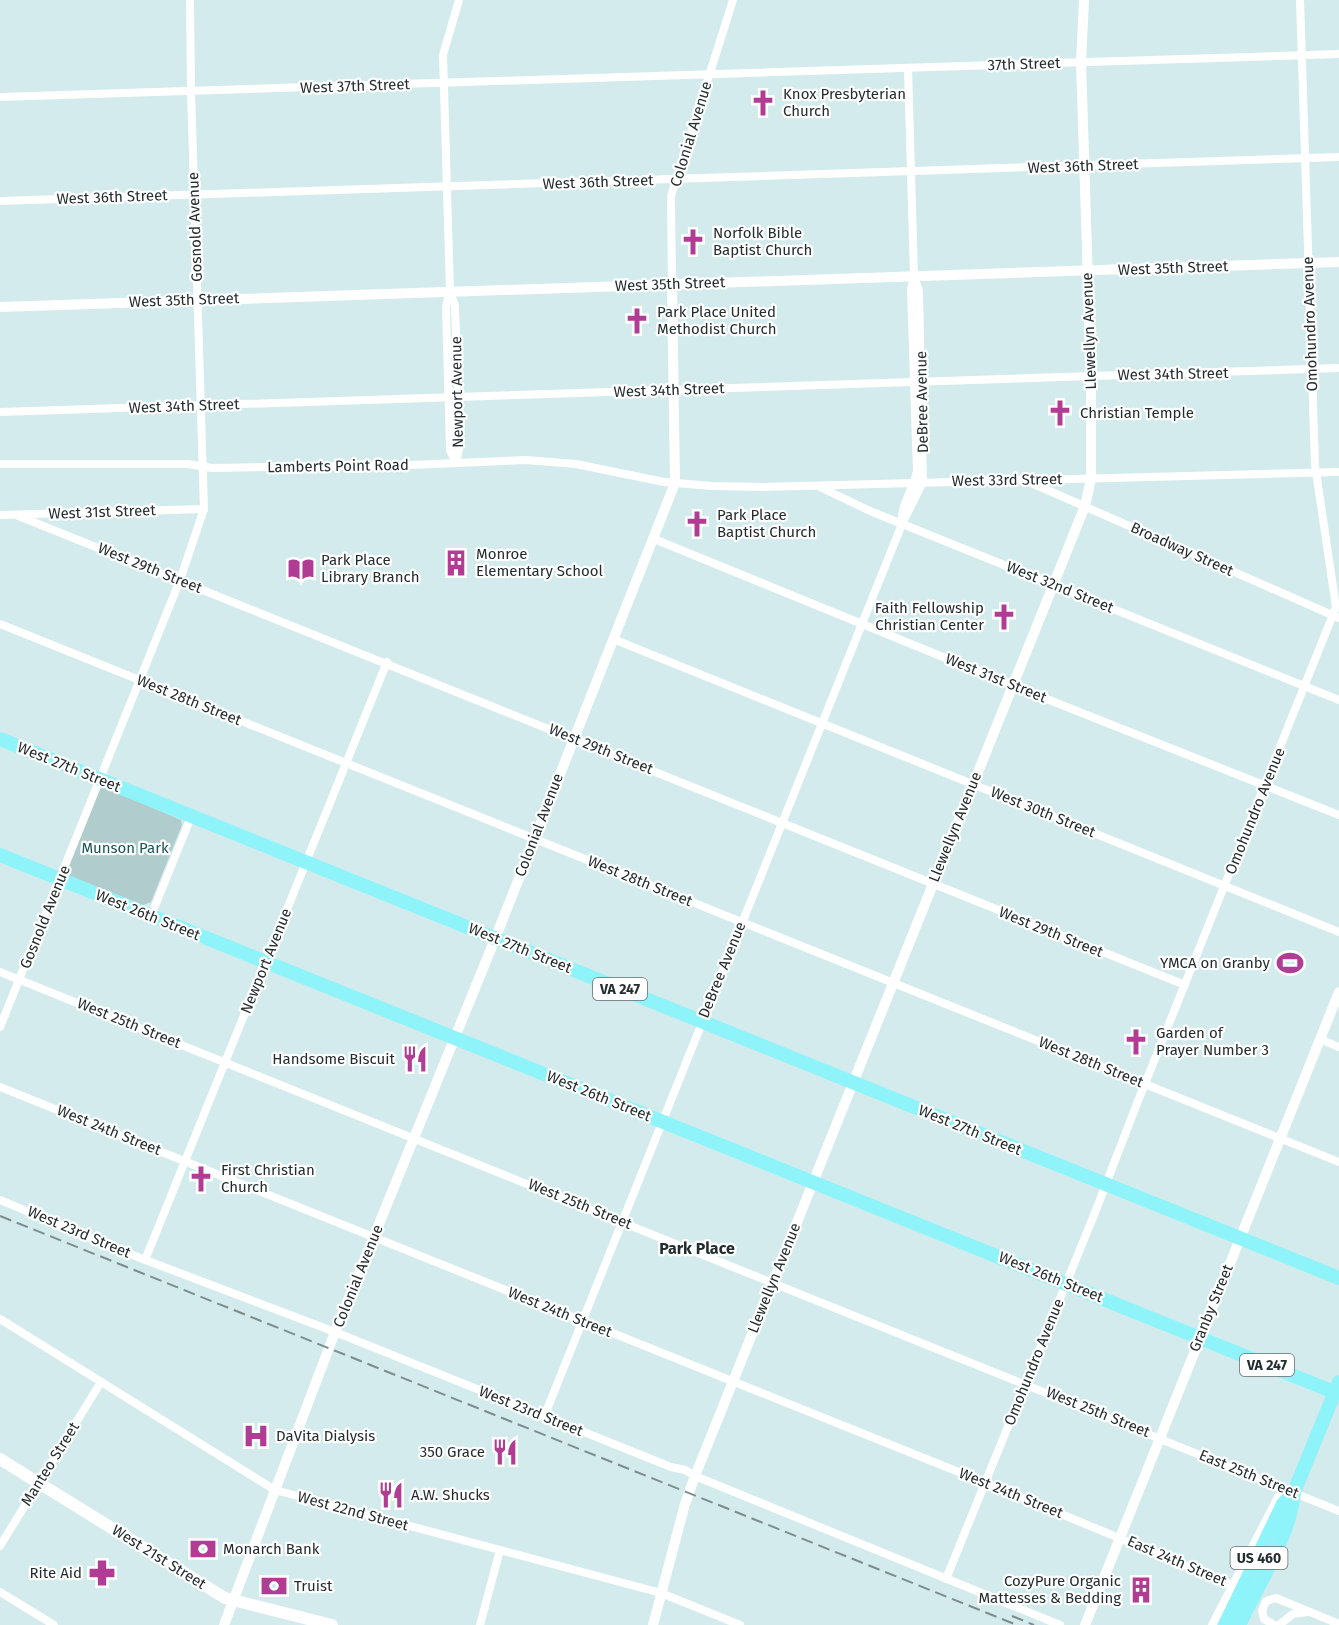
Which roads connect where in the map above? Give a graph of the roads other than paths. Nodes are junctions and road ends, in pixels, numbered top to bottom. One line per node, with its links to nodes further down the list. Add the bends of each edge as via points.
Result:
1 (190, 0): 12 (street, Gosnold Avenue)
2 (459, 0): 11 (street, Newport Avenue, via 442,55)
3 (732, 0): 10 (street, Colonial Avenue)
4 (1084, 0): 8 (street, Llewellyn Avenue)
5 (1299, 0): 7 (street, Omohundro Avenue)
6 (1339, 54): 7 (street, 37th Street)
7 (1302, 55): 8 (street, 37th Street); 15 (street, Omohundro Avenue)
8 (1081, 63): 9 (street, 37th Street); 16 (street, Llewellyn Avenue)
9 (908, 68): 10 (street, 37th Street); 17 (street, DeBree Avenue)
10 (710, 74): 11 (street, West 37th Street); 18 (street, Colonial Avenue)
11 (443, 83): 12 (street, West 37th Street); 19 (street, Newport Avenue)
12 (191, 91): 13 (street, West 37th Street); 20 (street, Gosnold Avenue)
13 (0, 97)
14 (1339, 157): 15 (street, West 36th Street)
15 (1304, 159): 16 (street, West 36th Street); 23 (street, Omohundro Avenue)
16 (1084, 165): 17 (street, West 36th Street); 24 (street, Llewellyn Avenue)
17 (912, 171): 18 (street, West 36th Street); 25 (street, DeBree Avenue)
18 (676, 179): 19 (street, West 36th Street); 26 (street, Colonial Avenue, via 671,196)
19 (446, 187): 20 (street, West 36th Street); 27 (street, Newport Avenue)
20 (194, 195): 21 (street, West 36th Street); 28 (street, Gosnold Avenue)
21 (0, 201)
22 (1339, 262): 23 (street, West 35th Street)
23 (1309, 263): 24 (street, West 35th Street); 31 (street, Omohundro Avenue)
24 (1088, 271): 25 (street, West 35th Street); 32 (street, Llewellyn Avenue)
25 (914, 276): 26 (street, West 35th Street); 33 (street, DeBree Avenue, via 911,290)
26 (672, 285): 27 (street, West 35th Street); 34 (street, Colonial Avenue)
27 (450, 291): 28 (street, West 35th Street); 35 (street, Newport Avenue, via 446,307); 36 (street, Newport Avenue, via 455,306)
28 (197, 300): 29 (street, West 35th Street); 37 (street, Gosnold Avenue)
29 (0, 307)
30 (1339, 368): 31 (street, West 34th Street)
31 (1312, 369): 32 (street, West 34th Street); 43 (street, Omohundro Avenue)
32 (1091, 376): 33 (street, West 34th Street); 44 (street, Llewellyn Avenue)
33 (918, 382): 34 (street, West 34th Street); 46 (street, DeBree Avenue)
34 (675, 390): 36 (street, West 34th Street); 47 (street, Colonial Avenue)
35 (448, 397): 36 (street, West 34th Street); 37 (street, West 34th Street); 39 (street, Newport Avenue, via 450,450)
36 (458, 397): 39 (street, Newport Avenue, via 460,444)
37 (201, 405): 38 (street, West 34th Street); 41 (street, Gosnold Avenue)
38 (0, 412)
39 (456, 463): 41 (street, Lamberts Point Road); 47 (street, Lamberts Point Road, via 551,461)
40 (0, 464): 41 (street, Lamberts Point Road)
41 (203, 466): 50 (street, Gosnold Avenue)
42 (1339, 472): 43 (street, West 33rd Street)
43 (1316, 473): 44 (street, West 33rd Street); 57 (street, Omohundro Avenue)
44 (1091, 479): 45 (street, West 33rd Street); 49 (street, Llewellyn Avenue)
45 (1025, 480): 46 (street, West 33rd Street); 49 (street, Broadway Street)
46 (919, 482): 48 (street, West 33rd Street); 53 (street, DeBree Avenue, via 903,511)
47 (675, 483): 48 (street, West 33rd Street); 54 (street, Colonial Avenue)
48 (817, 486): 53 (street, West 32nd Street)
49 (1085, 506): 56 (street, Llewellyn Avenue); 57 (street, Broadway Street)
50 (204, 509): 52 (street, West 31st Street); 55 (street, Gosnold Avenue)
51 (0, 515): 52 (street, West 31st Street)
52 (16, 515): 55 (street, West 29th Street)
53 (902, 524): 56 (street, West 32nd Street); 58 (street, DeBree Avenue)
54 (654, 539): 58 (street, West 31st Street); 60 (street, Colonial Avenue)
55 (180, 580): 61 (street, West 29th Street); 62 (street, Gosnold Avenue)
56 (1053, 584): 63 (street, Llewellyn Avenue); 64 (street, West 32nd Street)
57 (1336, 617): 64 (street, Omohundro Avenue)
58 (862, 623): 63 (street, West 31st Street); 66 (street, DeBree Avenue)
59 (0, 624): 62 (street, West 28th Street)
60 (613, 639): 66 (street, West 30th Street); 67 (street, Colonial Avenue)
61 (387, 662): 67 (street, West 29th Street); 69 (street, Newport Avenue)
62 (139, 680): 69 (street, West 28th Street); 70 (street, Gosnold Avenue)
63 (1013, 685): 71 (street, Llewellyn Avenue); 72 (street, West 31st Street)
64 (1305, 686): 65 (street, West 32nd Street); 72 (street, Omohundro Avenue)
65 (1339, 700)
66 (822, 723): 71 (street, West 30th Street); 75 (street, DeBree Avenue)
67 (573, 738): 75 (street, West 29th Street); 76 (street, Colonial Avenue)
68 (0, 739): 70 (main road, West 27th Street / VA 247)
69 (346, 764): 76 (street, West 28th Street); 78 (street, Newport Avenue)
70 (100, 780): 74 (main road, West 27th Street / VA 247); 79 (street, Gosnold Avenue)
71 (973, 784): 80 (street, Llewellyn Avenue); 81 (street, West 30th Street)
72 (1265, 786): 73 (street, West 31st Street); 81 (street, Omohundro Avenue)
73 (1339, 815)
74 (191, 817): 78 (main road, West 27th Street / VA 247); 82 (street)
75 (781, 823): 80 (street, West 29th Street); 83 (street, DeBree Avenue)
76 (533, 839): 83 (street, West 28th Street); 85 (street, Colonial Avenue)
77 (0, 855): 79 (main road, West 26th Street / VA 247)
78 (306, 862): 85 (main road, West 27th Street / VA 247); 86 (street, Newport Avenue)
79 (60, 879): 82 (main road, West 26th Street / VA 247); 88 (street, Gosnold Avenue)
80 (932, 884): 89 (street, Llewellyn Avenue); 90 (street, West 29th Street)
81 (1224, 885): 84 (street, West 30th Street); 90 (street, Omohundro Avenue)
82 (151, 916): 86 (main road, West 26th Street / VA 247)
83 (741, 922): 89 (street, West 28th Street); 92 (street, DeBree Avenue)
84 (1339, 932)
85 (495, 939): 92 (main road, West 27th Street / VA 247); 94 (street, Colonial Avenue)
86 (265, 963): 94 (main road, West 26th Street / VA 247); 97 (street, Newport Avenue)
87 (0, 972): 88 (street, West 25th Street)
88 (20, 979): 93 (street, Gosnold Avenue); 97 (street, West 25th Street)
89 (892, 983): 98 (street, Llewellyn Avenue); 99 (street, West 28th Street)
90 (1185, 985): 99 (street, Omohundro Avenue)
91 (1339, 992): 95 (street, Granby Street)
92 (702, 1022): 98 (main road, West 27th Street / VA 247); 101 (street, DeBree Avenue)
93 (0, 1027)
94 (454, 1038): 101 (main road, West 26th Street / VA 247); 102 (street, Colonial Avenue)
95 (1320, 1039): 96 (street); 103 (street, Granby Street)
96 (1339, 1047)
97 (225, 1062): 102 (street, West 25th Street); 104 (street, Newport Avenue)
98 (852, 1082): 106 (street, Llewellyn Avenue); 107 (main road, West 27th Street / VA 247)
99 (1145, 1084): 103 (street, West 28th Street); 107 (street, Omohundro Avenue)
100 (0, 1087): 104 (street, West 24th Street)
101 (661, 1121): 106 (main road, West 26th Street / VA 247); 109 (street, DeBree Avenue)
102 (414, 1138): 109 (street, West 25th Street); 110 (street, Colonial Avenue)
103 (1280, 1138): 105 (street, West 28th Street); 111 (street, Granby Street)
104 (185, 1161): 110 (street, West 24th Street); 112 (street, Newport Avenue)
105 (1339, 1162)
106 (812, 1182): 114 (street, Llewellyn Avenue); 115 (main road, West 26th Street / VA 247)
107 (1106, 1185): 111 (main road, West 27th Street / VA 247); 115 (street, Omohundro Avenue)
108 (0, 1200): 112 (street, West 23rd Street)
109 (621, 1221): 114 (street, West 25th Street); 117 (street, DeBree Avenue)
110 (374, 1238): 117 (street, West 24th Street); 118 (street, Colonial Avenue)
111 (1240, 1238): 113 (main road, VA 247); 119 (street, Granby Street)
112 (145, 1260): 118 (street, West 23rd Street)
113 (1339, 1278)
114 (772, 1282): 120 (street, Llewellyn Avenue); 122 (street, West 25th Street)
115 (1065, 1283): 119 (main road, West 26th Street / VA 247); 122 (street, Omohundro Avenue)
116 (0, 1319): 121 (street, West 22nd Street)
117 (581, 1321): 120 (street, West 24th Street); 124 (street, DeBree Avenue)
118 (335, 1332): 124 (street, West 23rd Street); 130 (street, Colonial Avenue)
119 (1199, 1337): 123 (main road, VA 247); 125 (street, Granby Street)
120 (732, 1381): 127 (street, Llewellyn Avenue); 129 (street, West 24th Street)
121 (101, 1382): 128 (street, Manteo Street); 130 (street, West 22nd Street)
122 (1025, 1383): 125 (street, West 25th Street); 129 (street, Omohundro Avenue)
123 (1338, 1389): 131 (main road, US 460)
124 (544, 1417): 127 (street, West 23rd Street)
125 (1159, 1437): 131 (street, East 25th Street); 133 (street, Granby Street)
126 (0, 1459): 128 (main road, West 21st Street)
127 (695, 1476): 136 (street, West 23rd Street); 139 (street, Llewellyn Avenue)
128 (39, 1483): 134 (street, Manteo Street); 140 (main road, West 21st Street)
129 (986, 1483): 133 (street, West 24th Street); 136 (street, Omohundro Avenue)
130 (275, 1490): 135 (street, West 22nd Street); 140 (street, Colonial Avenue)
131 (1294, 1492): 132 (street, East 25th Street); 137 (street, via 1278,1497); 152 (main road, US 460, via 1283,1504); 153 (main road, US 460, via 1284,1530)
132 (1339, 1511)
133 (1120, 1537): 137 (street, East 24th Street); 150 (street, Granby Street)
134 (0, 1546)
135 (500, 1550): 139 (street, West 22nd Street); 146 (street)
136 (946, 1580): 149 (street, West 23rd Street)
137 (1233, 1585): 151 (street)
138 (0, 1592): 143 (street)
139 (661, 1593): 147 (street, Llewellyn Avenue); 148 (street, West 22nd Street)
140 (233, 1600): 144 (street, Colonial Avenue); 145 (main road, West 21st Street)
141 (1310, 1612): 142 (street); 154 (street, via 1281,1599 1270,1599 1263,1605 1263,1616); 155 (street, via 1293,1614)
142 (1339, 1624)
143 (54, 1625)
144 (224, 1625)
145 (332, 1625)
146 (480, 1625)
147 (653, 1625)
148 (740, 1625)
149 (1060, 1625)
150 (1085, 1625)
151 (1212, 1625)
152 (1225, 1625)
153 (1239, 1625)
154 (1274, 1625)
155 (1280, 1625)

